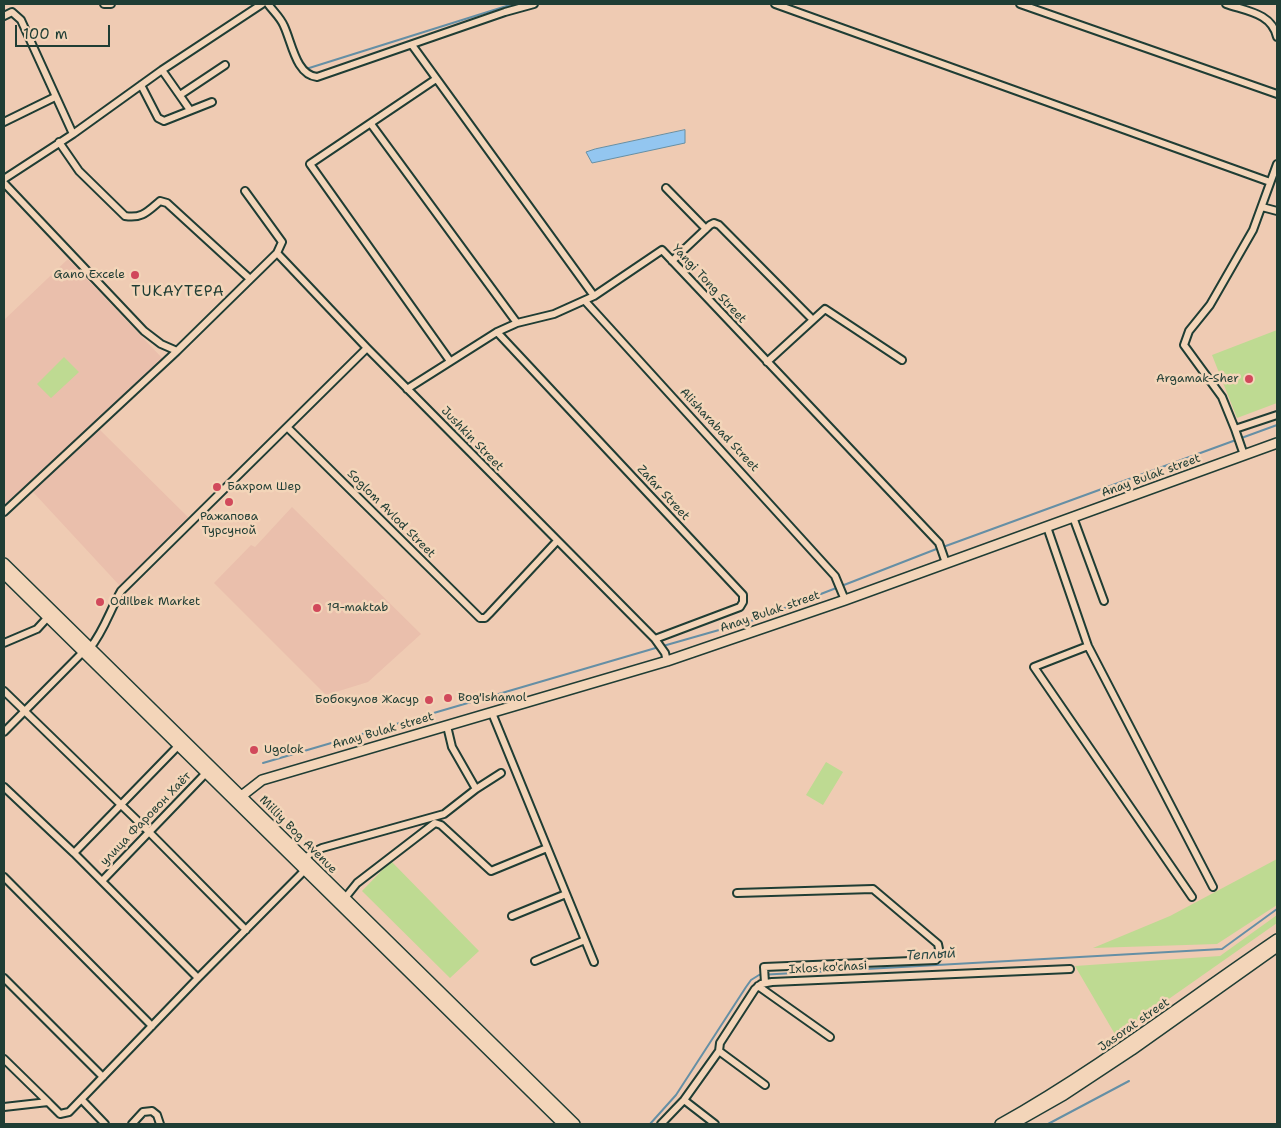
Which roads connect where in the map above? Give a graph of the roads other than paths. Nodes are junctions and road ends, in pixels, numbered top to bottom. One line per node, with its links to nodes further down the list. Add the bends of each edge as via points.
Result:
1 (104, 4): 2 (street)
2 (111, 4)
3 (262, 4): 14 (street)
4 (268, 4): 12 (street, via 284,24 301,68 310,76 317,77)
5 (534, 4): 9 (street)
6 (775, 4): 28 (street)
7 (1020, 4): 17 (street)
8 (1226, 4): 11 (street, via 1265,18 1273,25)
9 (503, 9): 12 (street)
10 (4, 16): 19 (street, via 12,12 21,20)
11 (1277, 37)
12 (412, 46): 15 (street)
13 (225, 65): 18 (street)
14 (162, 70): 16 (street); 18 (street)
15 (436, 79): 23 (street); 38 (street)
16 (141, 85): 21 (street, via 160,120); 24 (street)
17 (1277, 94)
18 (180, 95): 21 (street)
19 (55, 97): 22 (street); 24 (street)
20 (212, 102): 21 (street)
21 (190, 110)
22 (4, 122)
23 (370, 124): 41 (street); 46 (street, via 310,164)
24 (73, 134): 25 (street)
25 (59, 142): 27 (street); 37 (street, via 79,171 125,216 135,218 160,201 167,203)
26 (1277, 164): 28 (street)
27 (4, 179)
28 (1270, 182): 32 (street)
29 (4, 183): 44 (street, via 144,331 161,344)
30 (666, 188): 34 (street)
31 (245, 191): 35 (street, via 282,242)
32 (1262, 207): 33 (street); 51 (street, via 1254,230 1233,268 1210,305 1188,331 1184,345 1222,397)
33 (1277, 211)
34 (706, 229): 36 (street); 40 (street, via 714,223 719,225)
35 (277, 253): 37 (street); 43 (street, Jushkin Street)
36 (672, 261): 38 (street, Yangi Tong Street, via 662,250); 47 (street, Yangi Tong Street)
37 (250, 279): 44 (street)
38 (594, 296): 39 (street, Yangi Tong Street)
39 (585, 300): 41 (street, Yangi Tong Street, via 554,314); 62 (street, Alisharabad Street, via 835,576)
40 (812, 320): 45 (street, via 825,308); 47 (street)
41 (517, 323): 42 (street, Yangi Tong Street)
42 (496, 332): 46 (street, Yangi Tong Street); 65 (street, Zafar Street, via 743,595 740,606)
43 (367, 348): 48 (street, Jushkin Street); 50 (street)
44 (178, 351): 54 (street)
45 (902, 360)
46 (450, 361): 48 (street, Yangi Tong Street)
47 (767, 362): 58 (street, Yangi Tong Street, via 940,545)
48 (407, 389): 57 (street, Jushkin Street)
49 (1277, 415): 51 (street)
50 (287, 427): 57 (street, Soglom Avlod Street, via 480,618 484,618); 68 (street, via 121,591 99,635)
51 (1235, 429): 53 (street)
52 (1277, 443): 53 (main road, Anay Bulak street)
53 (1244, 455): 55 (main road, Anay Bulak street)
54 (4, 512)
55 (1073, 518): 56 (main road, Anay Bulak street); 63 (street)
56 (1047, 527): 58 (main road, Anay Bulak street); 67 (street)
57 (557, 541): 65 (street, Jushkin Street)
58 (945, 560): 62 (main road, Anay Bulak street)
59 (4, 563): 61 (main road, Milliy Bog Avenue)
60 (4, 574): 61 (main road, Milliy Bog Avenue)
61 (20, 584): 64 (main road, Milliy Bog Avenue); 68 (main road, Milliy Bog Avenue)
62 (844, 597): 69 (main road, Anay Bulak street)
63 (1104, 600)
64 (48, 617): 66 (street, via 37,629); 68 (main road, Milliy Bog Avenue)
65 (655, 638): 69 (street, Jushkin Street)
66 (4, 642)
67 (1088, 646): 89 (street); 92 (street, via 1034,667)
68 (87, 650): 71 (street); 75 (main road, Milliy Bog Avenue); 80 (main road, Milliy Bog Avenue)
69 (666, 657): 72 (main road, Anay Bulak street)
70 (4, 691): 71 (street)
71 (25, 712): 74 (street); 81 (street)
72 (492, 713): 73 (main road, Anay Bulak street); 83 (street)
73 (447, 726): 79 (street, via 452,747); 80 (main road, Anay Bulak street, via 262,780)
74 (4, 732)
75 (178, 746): 76 (main road, Milliy Bog Avenue); 81 (street)
76 (206, 773): 80 (main road, Milliy Bog Avenue); 82 (street, улица Фаровон Хаёт)
77 (501, 773): 79 (street)
78 (4, 787): 84 (street)
79 (476, 789): 85 (street, via 444,814 322,848)
80 (238, 798): 85 (main road, Milliy Bog Avenue); 86 (main road, Milliy Bog Avenue)
81 (121, 806): 82 (street); 84 (street)
82 (148, 832): 88 (street, улица Фаровон Хаёт); 95 (street)
83 (547, 848): 91 (street); 93 (street, via 491,871 441,824 434,823 357,883)
84 (74, 853): 88 (street)
85 (306, 859): 93 (main road, Milliy Bog Avenue)
86 (305, 870): 95 (street); 100 (main road, Milliy Bog Avenue)
87 (4, 878): 107 (street)
88 (102, 881): 104 (street)
89 (1213, 887)
90 (737, 893): 105 (street, via 873,889 938,944 940,954 936,960 764,967)
91 (566, 894): 94 (street); 97 (street)
92 (1192, 897)
93 (345, 898): 100 (main road, Milliy Bog Avenue)
94 (512, 916)
95 (246, 930): 104 (street)
96 (1277, 939): 124 (main road, Jasorat street, via 1141,1036)
97 (585, 940): 99 (street); 101 (street)
98 (1277, 947): 125 (main road, Jasorat street, via 1132,1050)
99 (535, 961)
100 (404, 962): 120 (main road, Milliy Bog Avenue); 121 (main road, Milliy Bog Avenue)
101 (594, 962)
102 (1070, 969): 105 (street, Ixlos ko'chasi)
103 (4, 978): 111 (street)
104 (198, 978): 107 (street)
105 (765, 983): 106 (street, Ixlos ko'chasi)
106 (758, 986): 108 (street); 109 (street, via 720,1043)
107 (152, 1026): 111 (street)
108 (830, 1037)
109 (719, 1050): 112 (street); 114 (street)
110 (4, 1059): 115 (street)
111 (103, 1077): 113 (street)
112 (766, 1085)
113 (82, 1100): 115 (street, via 69,1112 60,1114); 117 (street)
114 (684, 1100): 122 (street); 123 (street)
115 (48, 1102): 116 (street)
116 (4, 1107)
117 (105, 1124)
118 (132, 1124): 119 (street, via 143,1112 152,1111)
119 (160, 1124)
120 (563, 1124)
121 (575, 1124)
122 (660, 1124)
123 (715, 1124)
124 (1000, 1124)
125 (1013, 1124)

